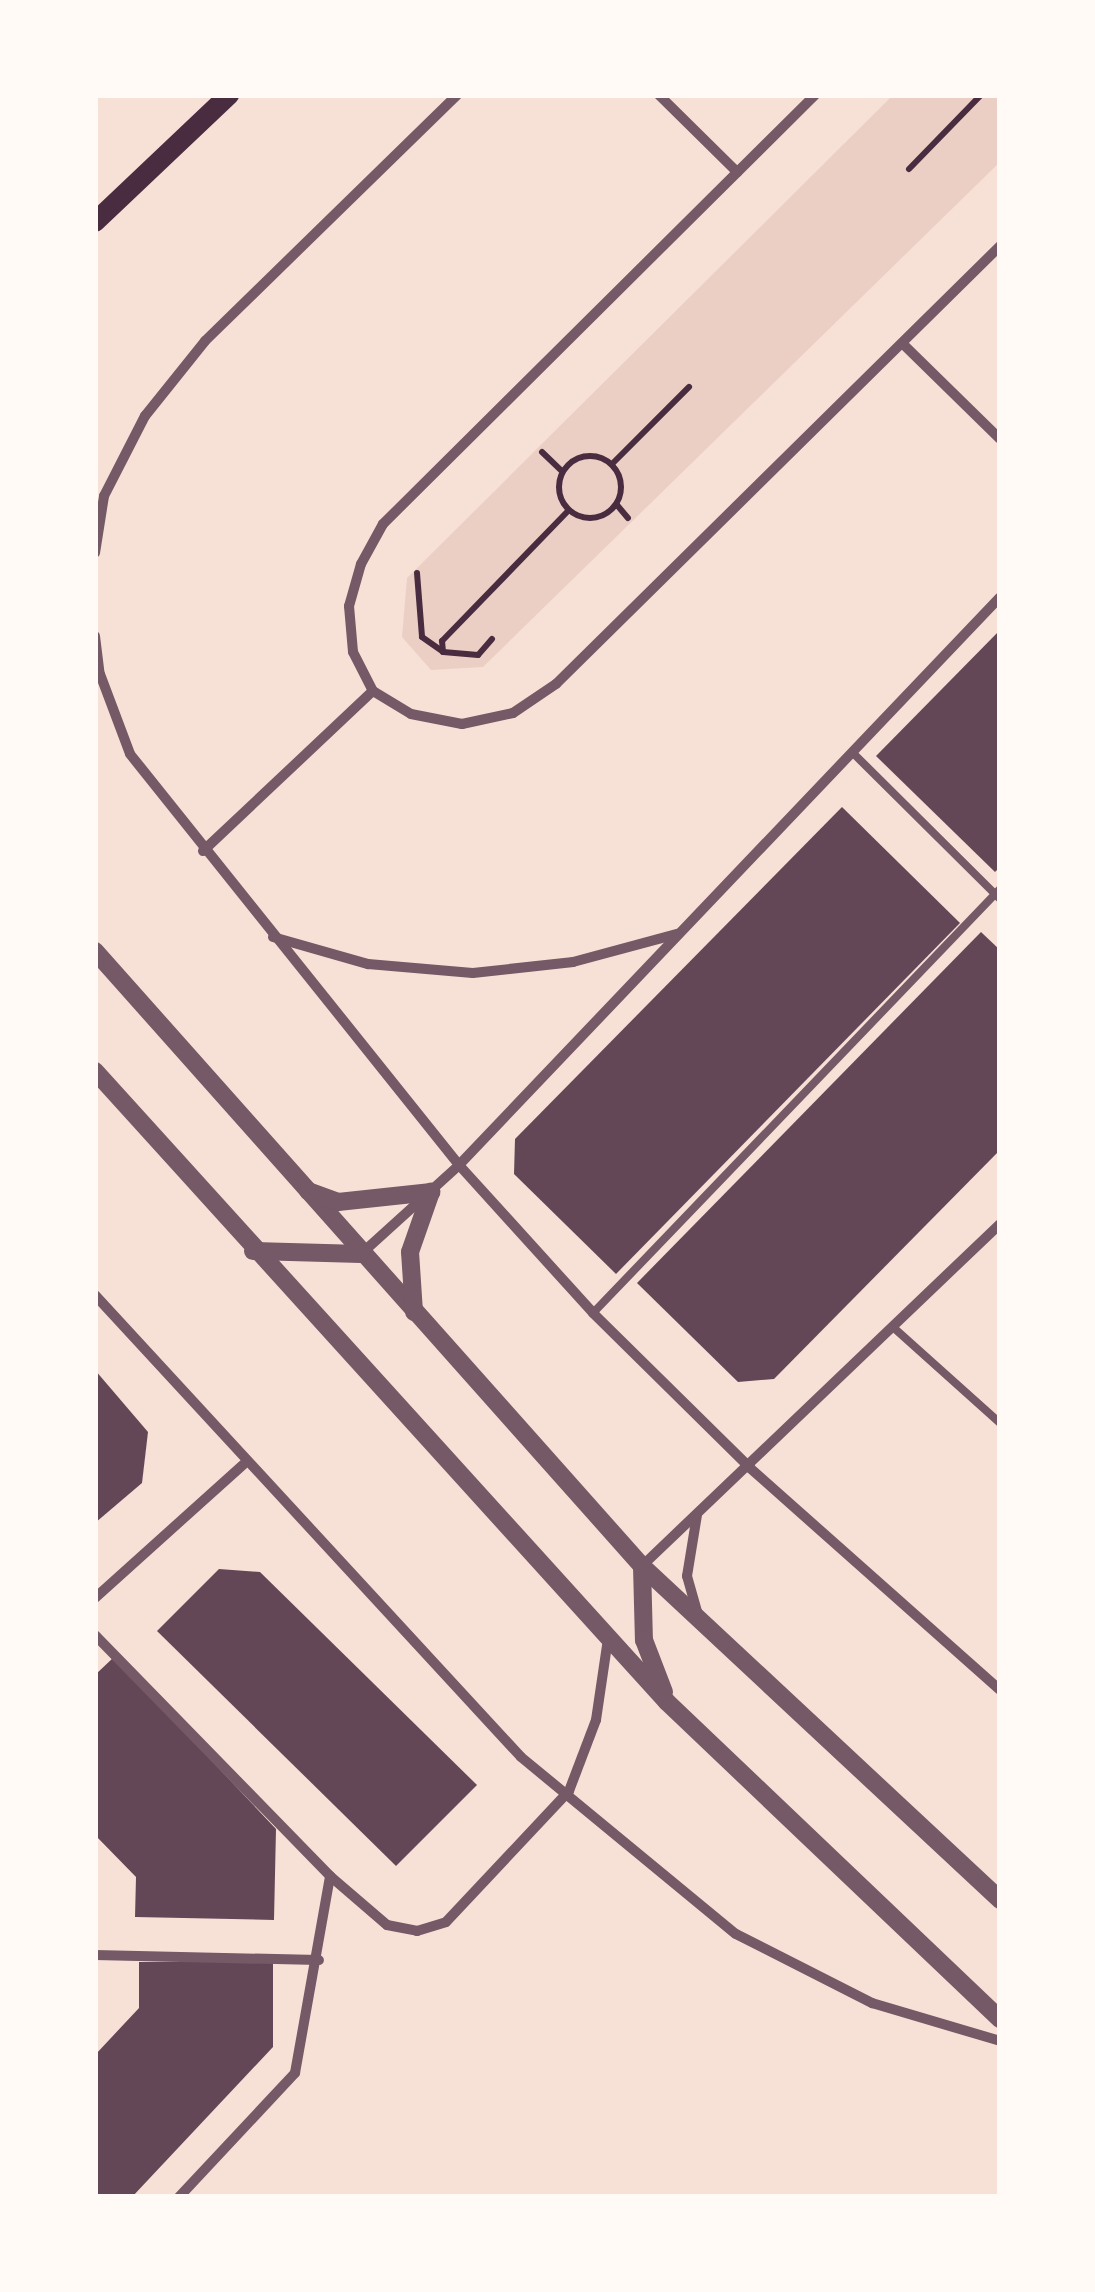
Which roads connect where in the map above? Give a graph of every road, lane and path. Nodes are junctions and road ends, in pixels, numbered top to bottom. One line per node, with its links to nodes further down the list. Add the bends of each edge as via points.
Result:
1 (229, 95): 8 (main road)
2 (456, 95): 19 (street, via 204,341 156,401 104,496)
3 (659, 95): 7 (street)
4 (815, 95): 7 (street)
5 (981, 95): 6 (path)
6 (909, 169)
7 (737, 172): 25 (street, via 383,524 360,564 349,606 353,652)
8 (95, 222)
9 (1000, 246): 10 (street)
10 (904, 345): 12 (street); 25 (street, via 556,684 528,703 462,724 411,714)
11 (689, 386): 14 (path)
12 (1000, 439)
13 (542, 452): 15 (path)
14 (612, 464): 15 (path, via 595,456 576,458); 16 (path, via 622,484)
15 (562, 471): 17 (path, via 558,492)
16 (617, 505): 17 (path, via 594,520); 18 (path)
17 (568, 511): 24 (path, via 442,641)
18 (628, 518)
19 (95, 553)
20 (416, 573): 24 (path, via 422,637)
21 (1000, 597): 26 (street)
22 (95, 636): 27 (street, via 100,674 130,754)
23 (492, 639): 24 (path, via 478,655)
24 (443, 652)
25 (373, 691): 27 (street)
26 (852, 752): 28 (lane); 29 (street)
27 (203, 851): 30 (street)
28 (998, 894): 41 (lane)
29 (678, 933): 30 (street, via 573,962 474,973 368,964); 33 (street)
30 (272, 936): 33 (street)
31 (95, 951): 34 (street)
32 (95, 1071): 37 (street)
33 (459, 1166): 35 (street); 41 (street)
34 (303, 1189): 35 (street, via 338,1202); 38 (street)
35 (431, 1192): 38 (street); 40 (street, via 410,1252)
36 (1000, 1224): 42 (street)
37 (253, 1251): 38 (street); 51 (street)
38 (361, 1254): 40 (street)
39 (95, 1295): 44 (street)
40 (414, 1313): 47 (street)
41 (593, 1314): 45 (street)
42 (894, 1328): 43 (lane); 45 (street)
43 (1000, 1423)
44 (244, 1464): 48 (street); 54 (street, via 521,1757)
45 (750, 1468): 46 (street); 52 (street)
46 (697, 1514): 47 (street); 49 (street, via 687,1576)
47 (642, 1566): 49 (street); 53 (street, via 644,1640)
48 (95, 1598)
49 (701, 1627): 56 (street)
50 (95, 1635): 55 (street)
51 (608, 1640): 53 (street); 54 (street, via 596,1720)
52 (1000, 1690)
53 (667, 1702): 59 (street)
54 (569, 1792): 55 (street, via 446,1922 417,1931 387,1925); 60 (street, via 736,1934 872,2003)
55 (330, 1876): 58 (street)
56 (1000, 1900)
57 (95, 1955): 58 (street)
58 (319, 1960): 61 (street, via 295,2073)
59 (1000, 2019)
60 (1000, 2041)
61 (179, 2197)

